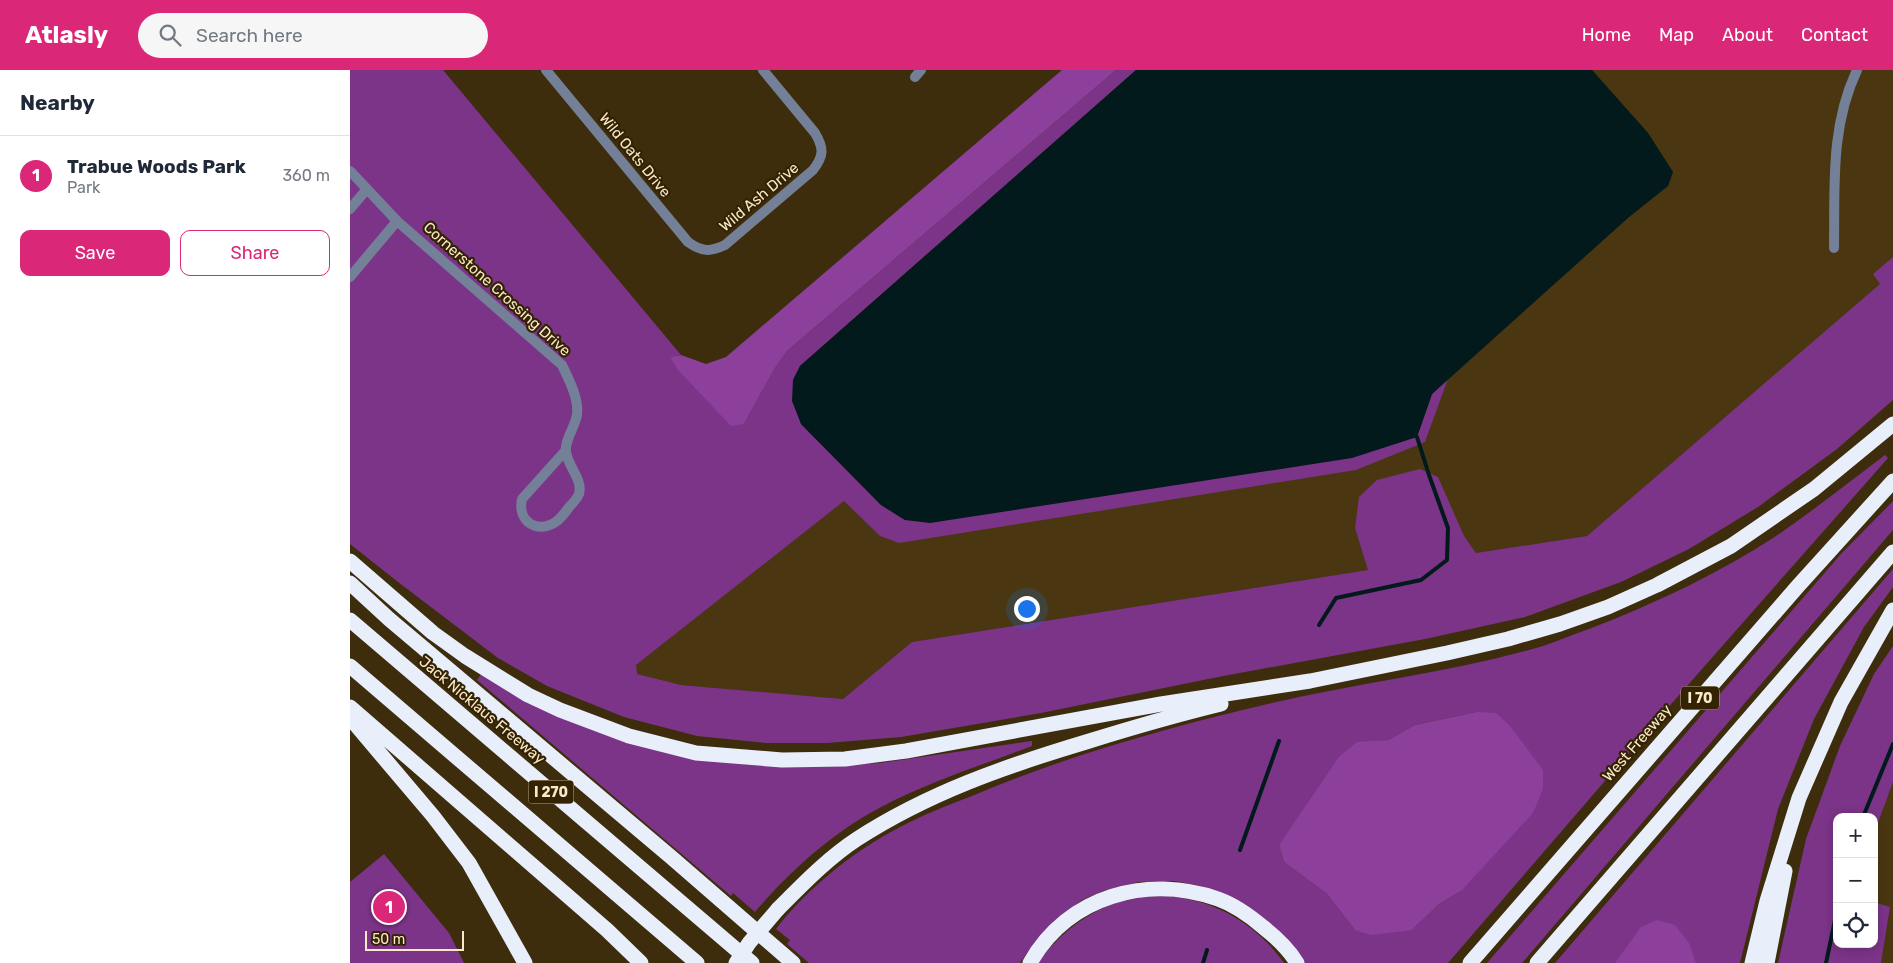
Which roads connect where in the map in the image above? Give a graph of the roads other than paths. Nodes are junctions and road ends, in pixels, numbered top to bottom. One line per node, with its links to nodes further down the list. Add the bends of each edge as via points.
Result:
1 (546, 70): 9 (street, Wild Oats Drive, via 688,242)
2 (764, 70): 9 (street, Wild Ash Drive, via 816,133 822,144 820,162 732,239 715,250)
3 (1857, 70): 8 (street, via 1848,89 1836,147)
4 (350, 171): 5 (street, Cornerstone Crossing Drive)
5 (367, 189): 6 (street); 7 (street, Cornerstone Crossing Drive)
6 (350, 209)
7 (397, 221): 10 (street); 12 (street, Cornerstone Crossing Drive, via 562,365 573,388 577,415)
8 (1834, 248)
9 (706, 251)
10 (350, 277)
11 (1893, 424): 20 (highway, via 1814,490 1731,546 1608,607 1508,639)
12 (566, 450): 12 (street, Cornerstone Crossing Drive, via 580,483 578,496 557,521 534,526 522,517 522,499)
13 (1893, 481): 32 (highway, West Freeway / I 70)
14 (1893, 552): 33 (highway)
15 (350, 561): 20 (highway, via 433,633 528,695 629,736 696,753 782,760 845,759)
16 (350, 583): 29 (highway)
17 (1893, 610): 23 (highway, via 1861,664)
18 (350, 620): 28 (highway, Jack Nicklaus Freeway / I 270)
19 (350, 666): 26 (highway, I 270)
20 (1310, 681): 27 (highway, bridge, via 1168,717 1016,763 910,808 856,840 814,873 778,909)
21 (350, 707): 25 (highway)
22 (350, 718): 24 (highway, via 434,816 469,863)
23 (1824, 739): 34 (highway, via 1799,798 1767,901); 35 (highway, via 1787,864)
24 (525, 963)
25 (641, 963)
26 (697, 963)
27 (736, 963)
28 (752, 963)
29 (793, 963)
30 (1030, 963): 31 (highway, via 1039,947 1082,908 1117,894 1149,888 1179,889 1219,899 1248,914 1281,942)
31 (1297, 963)
32 (1470, 963)
33 (1537, 963)
34 (1752, 963)
35 (1767, 963)

